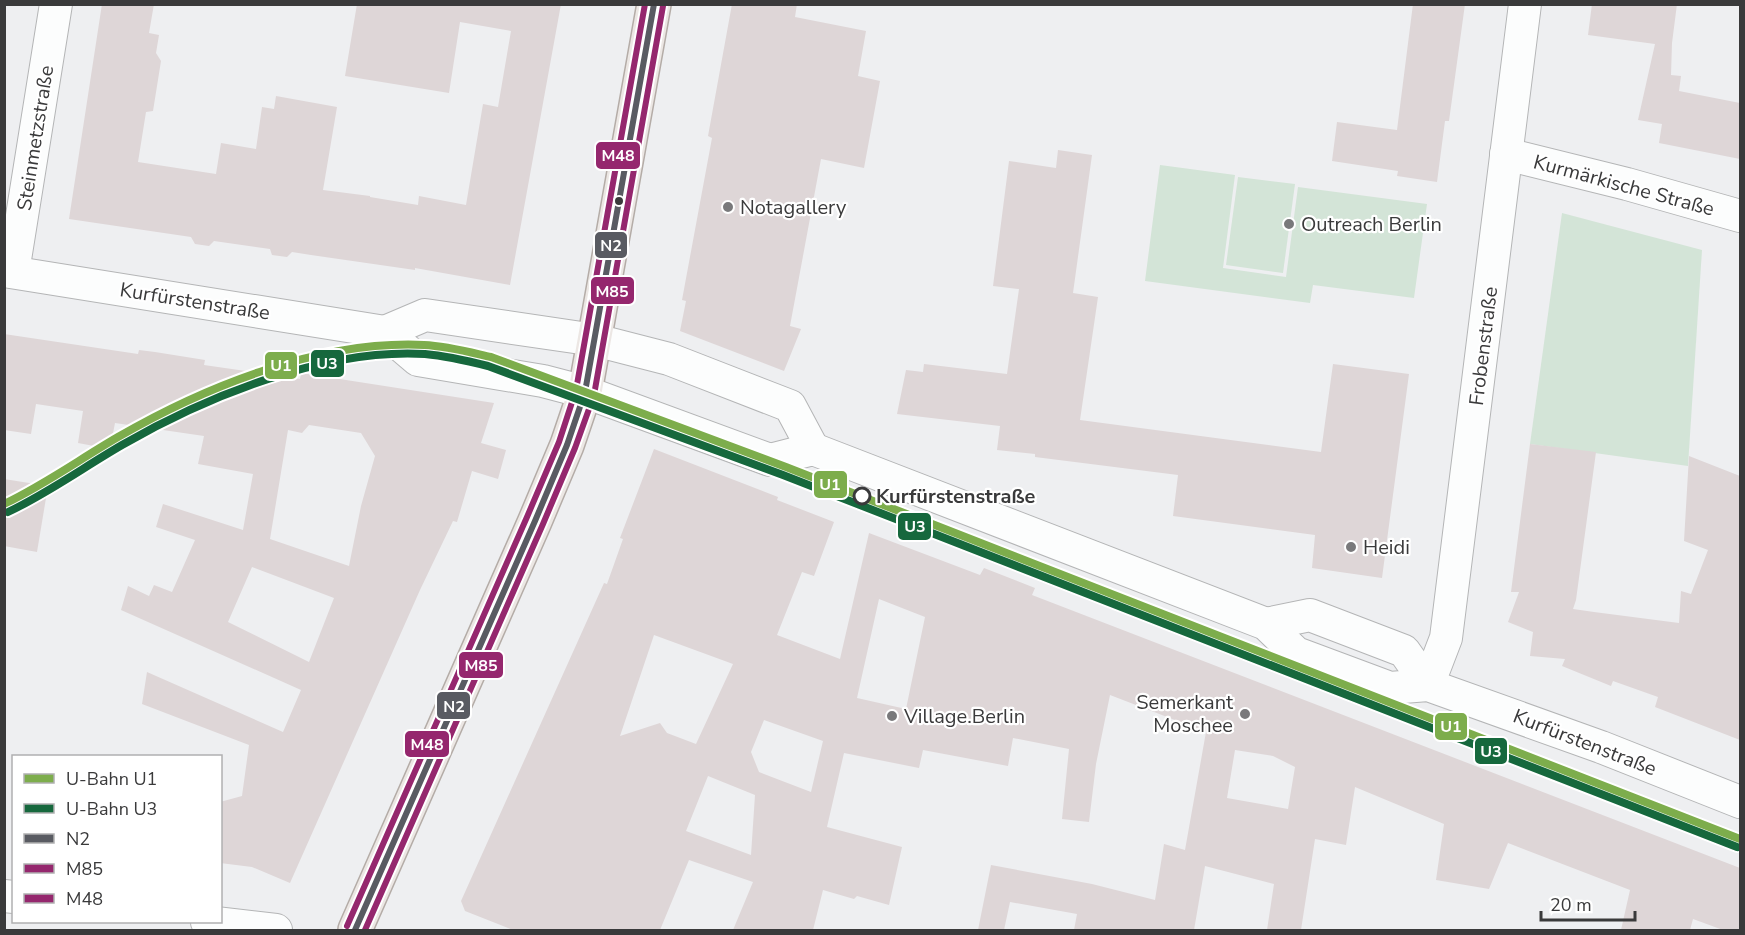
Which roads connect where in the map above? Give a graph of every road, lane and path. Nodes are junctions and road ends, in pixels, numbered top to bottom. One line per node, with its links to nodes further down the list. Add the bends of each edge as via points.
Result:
1 (56, 4): 6 (street, Steinmetzstraße)
2 (654, 4): 8 (main road)
3 (1525, 4): 4 (street, Frobenstraße)
4 (1506, 154): 5 (street, Kurmärkische Straße); 11 (street, Frobenstraße, via 1446,638)
5 (1740, 216)
6 (9, 272): 7 (street, Kurfürstenstraße)
7 (385, 332): 8 (street, via 425,315); 9 (street, via 418,360)
8 (595, 340): 9 (main road); 10 (street, via 669,359 790,406)
9 (585, 392): 10 (street, via 770,460); 15 (main road, via 542,504)
10 (813, 449): 11 (street, via 1266,624 1310,615 1404,651)
11 (1428, 685): 12 (street, Kurfürstenstraße)
12 (1740, 802)
13 (222, 923): 14 (street)
14 (276, 930)
15 (355, 930)

